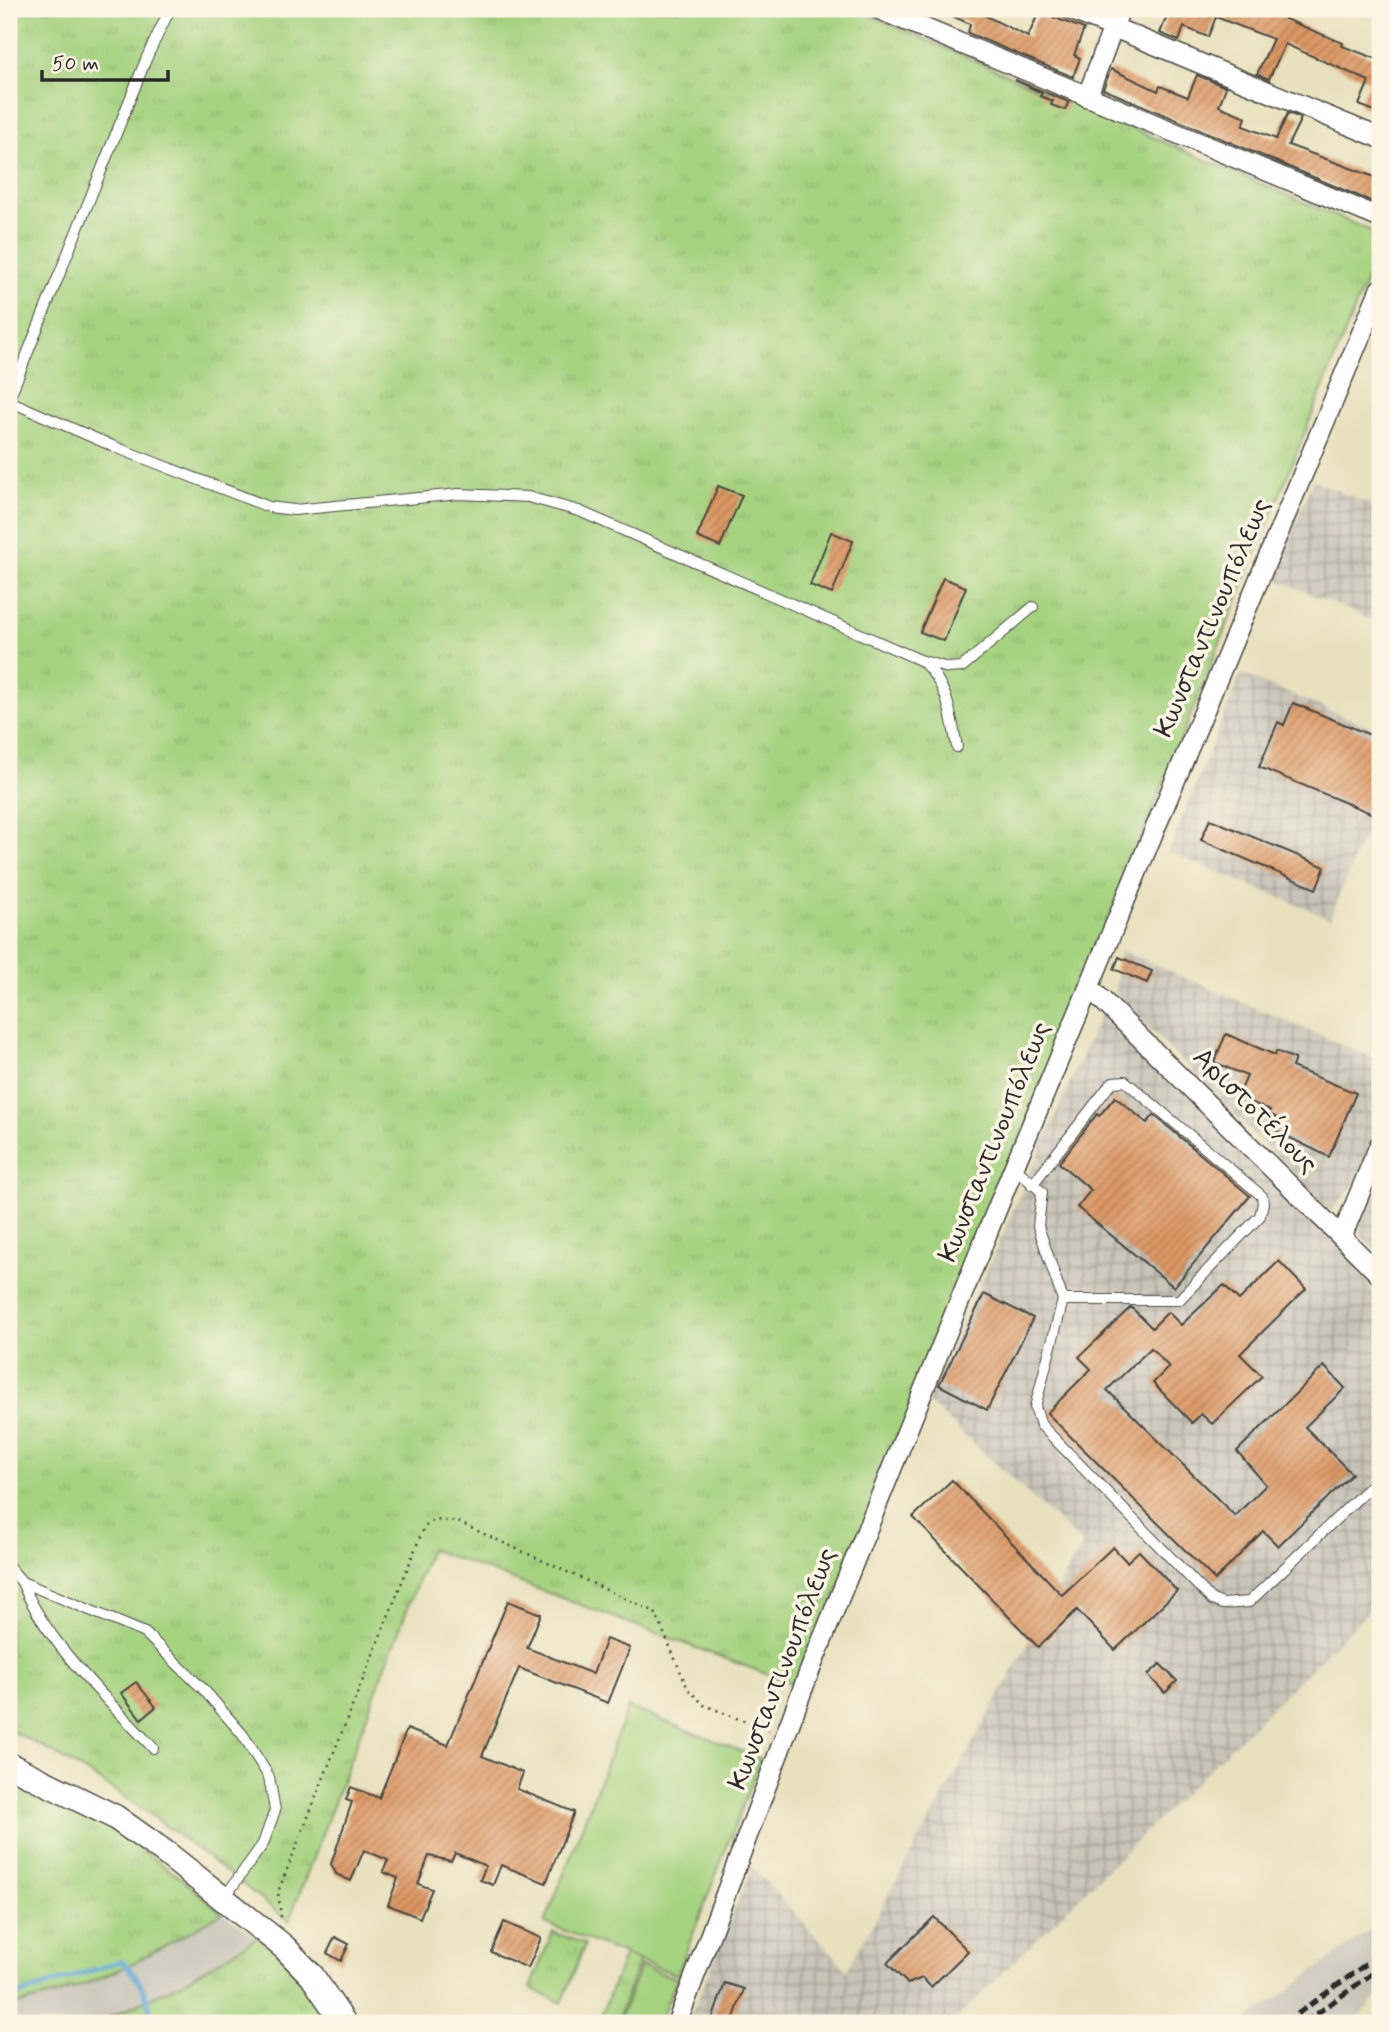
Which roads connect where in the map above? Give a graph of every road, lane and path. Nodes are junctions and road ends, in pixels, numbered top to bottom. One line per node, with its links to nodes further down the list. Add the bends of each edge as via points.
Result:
1 (170, 9): 9 (lane)
2 (878, 9): 5 (street)
3 (1069, 9): 4 (street)
4 (1116, 18): 5 (street); 6 (street)
5 (1087, 97): 7 (street)
6 (1380, 138)
7 (1380, 218)
8 (1380, 289): 13 (street, Κωνσταντινουπόλεως)
9 (9, 400): 11 (lane, via 269,507 294,510 459,494 528,497 579,511)
10 (1033, 607): 11 (lane, via 962,667)
11 (920, 660): 12 (lane, via 937,675)
12 (957, 747)
13 (1089, 988): 15 (street, Κωνσταντινουπόλεως); 17 (street, Αριστοτέλους)
14 (1380, 1144): 17 (street)
15 (1014, 1167): 16 (lane); 23 (street, Κωνσταντινουπόλεως)
16 (1032, 1185): 19 (lane, via 1042,1192 1038,1226); 19 (lane, via 1113,1082 1125,1080 1256,1191 1264,1203 1260,1216 1179,1300)
17 (1342, 1236): 18 (street, Αριστοτέλους)
18 (1380, 1275)
19 (1063, 1300): 20 (lane, via 1035,1407 1041,1425 1212,1600 1249,1602)
20 (1380, 1478)
21 (9, 1567): 22 (lane)
22 (22, 1582): 24 (lane, via 61,1644); 26 (lane, via 145,1633 243,1735 269,1777 275,1810 263,1844)
23 (785, 1737): 27 (path, via 704,1705 688,1689 655,1612 458,1522 434,1520 424,1527 278,1892); 29 (street, Κωνσταντινουπόλεως)
24 (153, 1748)
25 (9, 1765): 26 (street, via 115,1817)
26 (224, 1898): 27 (street)
27 (285, 1948): 28 (street, via 326,1994)
28 (344, 2023)
29 (677, 2023)

